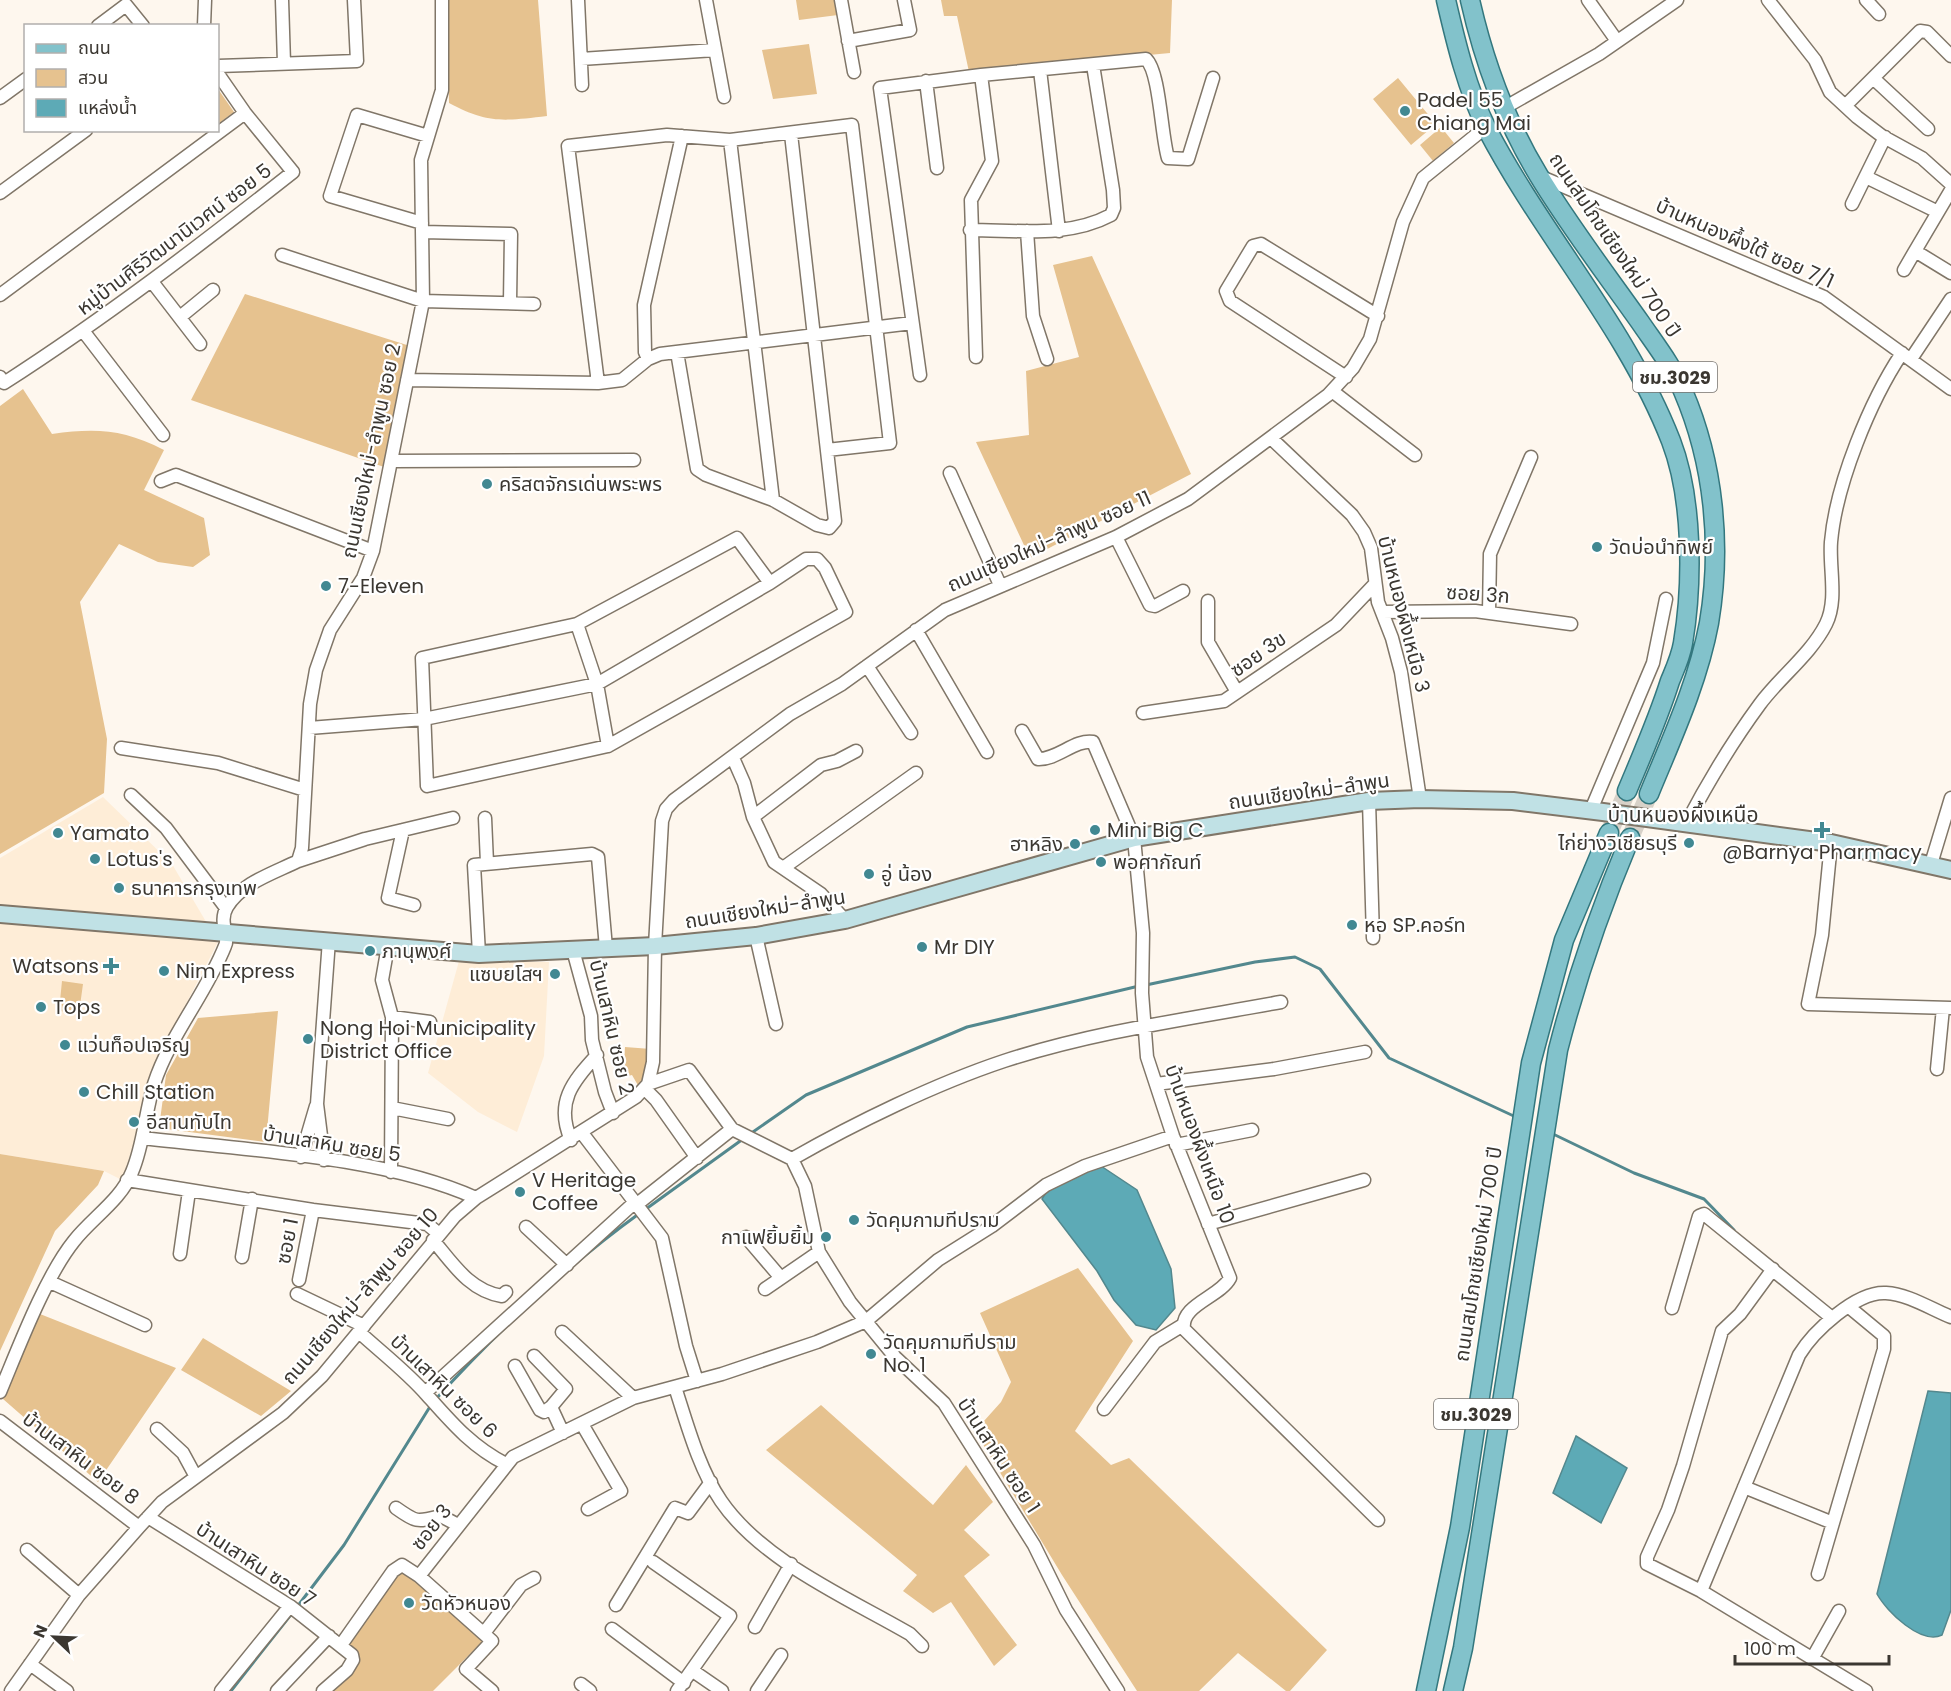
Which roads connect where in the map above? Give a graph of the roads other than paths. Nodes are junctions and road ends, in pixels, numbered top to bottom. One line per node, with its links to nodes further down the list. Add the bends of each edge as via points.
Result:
1 (205, 0): 18 (street)
2 (282, 0): 24 (street)
3 (354, 0): 24 (street, via 357,61)
4 (441, 0): 45 (street, ถนนเชียงใหม่-ลำพูน ซอย 2, via 442,90)
5 (578, 0): 23 (street)
6 (706, 0): 21 (street)
7 (841, 0): 19 (street)
8 (904, 0): 19 (street, via 910,30)
9 (1446, 0): 41 (main road, ชม.3029, via 1460,59)
10 (1470, 0): 39 (main road, ถนนสมโภชเชียงใหม่ 700 ปี / ชม.3029, via 1480,47)
11 (1677, 0): 20 (street)
12 (1768, 0): 38 (street, via 1815,60 1830,92)
13 (1866, 0): 15 (street)
14 (1591, 1): 20 (street)
15 (1879, 14)
16 (101, 24): 17 (street, via 126,5)
17 (141, 24)
18 (204, 24)
19 (848, 40): 28 (street)
20 (1617, 41): 39 (street)
21 (715, 50): 23 (street); 36 (street)
22 (1951, 56): 32 (street, via 1927,32 1920,31)
23 (581, 59): 35 (street)
24 (284, 63): 26 (street)
25 (1093, 65): 27 (street); 31 (street, via 1146,59 1150,63 1168,158 1188,159); 60 (street, via 1114,208 1104,219)
26 (219, 66)
27 (1040, 70): 30 (street); 60 (street)
28 (854, 72)
29 (219, 75): 40 (street, หมู่บ้านศิริวัฒนานิเวศน์ ซอย 5)
30 (981, 75): 34 (street); 58 (street, via 992,161 970,201)
31 (1213, 78)
32 (1874, 78): 38 (street); 42 (street)
33 (24, 80): 37 (street)
34 (926, 81): 49 (street); 74 (street, via 880,88)
35 (582, 85)
36 (724, 97)
37 (0, 98)
38 (1845, 106): 47 (street)
39 (1504, 108): 50 (main road, ถนนสมโภชเชียงใหม่ 700 ปี / ชม.3029)
40 (245, 113): 65 (street, หมู่บ้านศิริวัฒนานิเวศน์ ซอย 5, via 293,172); 67 (street)
41 (1486, 127): 72 (street, ถนนเชียงใหม่-ลำพูน ซอย 11, via 1423,178 1403,222); 130 (main road, ชม.3029, via 1635,364 1672,443 1682,488 1689,531 1690,588 1683,645)
42 (1928, 129)
43 (83, 132): 54 (street)
44 (791, 134): 48 (street); 75 (street, via 852,125); 77 (street)
45 (428, 136): 57 (street, ถนนเชียงใหม่-ลำพูน ซอย 2, via 421,160); 57 (street, via 357,115 330,196)
46 (682, 136): 48 (street); 83 (street, via 644,305); 89 (street, via 568,146)
47 (1885, 137): 51 (street); 52 (street, via 1922,158)
48 (730, 140): 79 (street)
49 (937, 168)
50 (1539, 176): 81 (street, บ้านหนองผึ้งใต้ ซอย 7/1, via 1824,297); 131 (main road, ถนนสมโภชเชียงใหม่ 700 ปี / ชม.3029, via 1668,364 1683,390 1705,454 1714,516 1709,623 1690,694)
51 (1866, 177): 55 (street); 56 (street)
52 (1951, 184)
53 (1951, 190): 56 (street)
54 (0, 194)
55 (1852, 204)
56 (1938, 212): 61 (street)
57 (422, 228): 69 (street, ถนนเชียงใหม่-ลำพูน ซอย 2); 70 (street, via 512,234)
58 (970, 230): 59 (street); 82 (street)
59 (1027, 231): 60 (street); 84 (street, via 1034,316)
60 (1059, 231)
61 (1915, 251): 63 (street); 64 (street)
62 (282, 255): 69 (street)
63 (1904, 270)
64 (1951, 273)
65 (153, 282): 73 (street); 76 (street, หมู่บ้านศิริวัฒนานิเวศน์ ซอย 5)
66 (213, 290): 73 (street)
67 (0, 295)
68 (1951, 299): 81 (street)
69 (423, 301): 70 (street); 88 (street, ถนนเชียงใหม่-ลำพูน ซอย 2)
70 (510, 303): 71 (street)
71 (534, 304)
72 (1378, 316): 86 (street, ถนนเชียงใหม่-ลำพูน ซอย 11, via 1370,339); 86 (street, via 1261,244 1253,246 1226,291 1230,301)
73 (180, 317): 78 (street)
74 (912, 323): 75 (street); 85 (street)
75 (877, 328): 77 (street); 94 (street, via 890,443)
76 (84, 332): 87 (street, หมู่บ้านศิริวัฒนานิเวศน์ ซอย 5); 92 (street)
77 (815, 336): 79 (street); 94 (street)
78 (200, 344)
79 (753, 344): 80 (street); 101 (street)
80 (677, 352): 83 (street); 101 (street, via 697,469)
81 (1906, 356): 90 (street, บ้านหนองผึ้งใต้ ซอย 7/1); 140 (street, via 1885,378 1838,502 1831,542 1831,606 1827,623 1725,754)
82 (976, 357)
83 (648, 359): 89 (street, via 622,380)
84 (1047, 359)
85 (920, 375)
86 (1346, 377): 91 (street, ถนนเชียงใหม่-ลำพูน ซอย 11)
87 (2, 380)
88 (407, 380): 89 (street); 98 (street, ถนนเชียงใหม่-ลำพูน ซอย 2)
89 (598, 383)
90 (1951, 390)
91 (1332, 391): 93 (street, ถนนเชียงใหม่-ลำพูน ซอย 11); 95 (street)
92 (163, 435)
93 (1272, 439): 102 (street, ถนนเชียงใหม่-ลำพูน ซอย 11, via 1188,499); 105 (street, บ้านหนองผึ้งเหนือ 3, via 1352,515 1371,548)
94 (827, 450): 101 (street, via 835,521 829,528 816,525)
95 (1415, 455)
96 (1531, 457): 111 (street, via 1491,554)
97 (634, 460): 98 (street)
98 (393, 461): 103 (street, ถนนเชียงใหม่-ลำพูน ซอย 2)
99 (950, 473): 106 (street)
100 (161, 482): 103 (street, via 176,475)
101 (773, 500)
102 (1116, 537): 106 (street, ถนนเชียงใหม่-ลำพูน ซอย 11); 107 (street, via 1150,605 1163,603)
103 (373, 551): 120 (street, ถนนเชียงใหม่-ลำพูน ซอย 2, via 363,578 320,652)
104 (770, 583): 112 (street, via 737,538); 116 (street); 123 (street, via 806,559 817,559 846,612)
105 (1375, 584): 110 (street, บ้านหนองผึ้งเหนือ 3); 117 (street, ซอย 3ข, via 1336,625)
106 (999, 585): 114 (street, ถนนเชียงใหม่-ลำพูน ซอย 11, via 951,606)
107 (1183, 591)
108 (1666, 599): 136 (street, via 1653,663)
109 (1208, 601): 117 (street, via 1208,642)
110 (1382, 612): 111 (street, ซอย 3ก); 134 (street, บ้านหนองผึ้งเหนือ 3, via 1401,672)
111 (1489, 612): 113 (street, ซอย 3ก)
112 (577, 624): 116 (street); 119 (street, via 422,658)
113 (1571, 624)
114 (916, 630): 115 (street, ถนนเชียงใหม่-ลำพูน ซอย 11); 126 (street)
115 (867, 666): 122 (street); 127 (street, ถนนเชียงใหม่-ลำพูน ซอย 11, via 790,714)
116 (597, 684): 119 (street); 123 (street)
117 (1237, 692): 118 (street, ซอย 3ข, via 1224,700)
118 (1143, 713)
119 (424, 719): 120 (street); 123 (street, via 427,786)
120 (309, 729): 129 (street, ถนนเชียงใหม่-ลำพูน ซอย 2)
121 (1022, 731): 143 (street, บ้านหนองผึ้งเหนือ 10, via 1038,759 1093,742)
122 (911, 733)
123 (608, 746)
124 (121, 748): 129 (street, via 218,763)
125 (856, 751): 137 (street, via 821,765)
126 (987, 752)
127 (733, 758): 137 (street); 160 (street, ถนนเชียงใหม่-ลำพูน ซอย 11, via 666,809 662,821)
128 (916, 773): 149 (street)
129 (305, 790): 146 (street, ถนนเชียงใหม่-ลำพูน ซอย 2)
130 (1627, 791)
131 (1649, 794)
132 (130, 795): 152 (street, via 166,828)
133 (1951, 798): 148 (street)
134 (1420, 799): 135 (main road, ถนนเชียงใหม่-ลำพูน); 136 (main road, ถนนเชียงใหม่-ลำพูน, via 1513,801)
135 (1369, 801): 143 (main road, ถนนเชียงใหม่-ลำพูน); 157 (street)
136 (1592, 810): 140 (main road, ถนนเชียงใหม่-ลำพูน)
137 (753, 817): 149 (street, via 774,862)
138 (453, 818): 141 (street)
139 (485, 818): 147 (street)
140 (1686, 824): 145 (main road, ถนนเชียงใหม่-ลำพูน)
141 (403, 830): 146 (street); 151 (street, via 388,898)
142 (1609, 833): 276 (main road, ถนนสมโภชเชียงใหม่ 700 ปี / ชม.3029, via 1564,940 1531,1063 1460,1527)
143 (1134, 838): 154 (main road, ถนนเชียงใหม่-ลำพูน); 169 (street, บ้านหนองผึ้งเหนือ 10, via 1143,933)
144 (1630, 838): 277 (main road, ชม.3029, via 1598,913 1558,1050 1465,1638)
145 (1831, 843): 148 (main road, ถนนเชียงใหม่-ลำพูน); 165 (street, via 1822,935 1808,1004)
146 (298, 861): 152 (street, via 238,892)
147 (487, 863): 161 (street, via 592,854 598,857); 163 (street, via 472,867)
148 (1931, 864): 150 (main road, ถนนเชียงใหม่-ลำพูน)
149 (783, 868): 154 (street, via 821,894)
150 (1951, 870)
151 (414, 904)
152 (226, 908): 155 (street)
153 (0, 914): 155 (main road, ถนนเชียงใหม่-ลำพูน)
154 (845, 920): 156 (main road, ถนนเชียงใหม่-ลำพูน)
155 (223, 933): 158 (main road, ถนนเชียงใหม่-ลำพูน); 182 (street, via 227,943 168,1050 154,1084)
156 (756, 936): 160 (main road, ถนนเชียงใหม่-ลำพูน); 168 (street)
157 (1373, 938)
158 (329, 940): 159 (main road, ถนนเชียงใหม่-ลำพูน); 175 (street)
159 (388, 946): 163 (main road, ถนนเชียงใหม่-ลำพูน); 166 (street, via 382,980)
160 (655, 946): 161 (main road, ถนนเชียงใหม่-ลำพูน); 174 (street, via 653,1062)
161 (606, 948): 162 (main road, ถนนเชียงใหม่-ลำพูน)
162 (573, 950): 163 (main road, ถนนเชียงใหม่-ลำพูน); 171 (street, บ้านเสาหิน ซอย 2, via 589,1006)
163 (479, 954)
164 (1281, 1002): 169 (street)
165 (1947, 1008): 172 (street)
166 (392, 1017): 167 (street); 176 (street)
167 (430, 1022)
168 (776, 1024)
169 (1144, 1027): 173 (street, บ้านหนองผึ้งเหนือ 10, via 1147,1057); 187 (street, via 1004,1061 920,1096)
170 (1365, 1052): 173 (street, via 1274,1069)
171 (597, 1055): 177 (street, บ้านเสาหิน ซอย 2); 183 (street, via 578,1076 564,1106 564,1124)
172 (1937, 1069)
173 (1156, 1084): 184 (street, บ้านหนองผึ้งเหนือ 10)
174 (646, 1086): 177 (street, ถนนเชียงใหม่-ลำพูน ซอย 10); 179 (street, via 689,1070); 186 (street)
175 (317, 1104): 185 (street); 188 (street)
176 (392, 1108): 178 (street); 189 (street)
177 (613, 1113): 181 (street, ถนนเชียงใหม่-ลำพูน ซอย 10)
178 (448, 1119)
179 (732, 1129): 186 (street); 187 (street)
180 (1252, 1130): 184 (street, ซอย 3)
181 (582, 1133): 183 (street, ถนนเชียงใหม่-ลำพูน ซอย 10); 195 (street)
182 (142, 1138): 185 (street, บ้านเสาหิน ซอย 5); 190 (street)
183 (571, 1140): 193 (street, ถนนเชียงใหม่-ลำพูน ซอย 10)
184 (1174, 1141): 197 (street, บ้านหนองผึ้งเหนือ 10); 216 (street, ซอย 3, via 1085,1166 1046,1185 938,1260)
185 (301, 1157): 188 (street, บ้านเสาหิน ซอย 5)
186 (696, 1158): 195 (street)
187 (792, 1159): 201 (street, บ้านเสาหิน ซอย 1, via 805,1186)
188 (324, 1160): 189 (street, บ้านเสาหิน ซอย 5)
189 (391, 1172): 193 (street, บ้านเสาหิน ซอย 5, via 454,1188)
190 (127, 1180): 192 (street); 208 (street, via 112,1202 73,1242)
191 (1364, 1180): 197 (street)
192 (189, 1191): 194 (street); 202 (street)
193 (476, 1198): 199 (street, ถนนเชียงใหม่-ลำพูน ซอย 10)
194 (252, 1199): 196 (street); 203 (street)
195 (635, 1204): 204 (street); 223 (street, via 662,1238)
196 (313, 1210): 199 (street, via 427,1224); 207 (street, ซอย 1)
197 (1208, 1224): 218 (street, บ้านหนองผึ้งเหนือ 10, via 1230,1280 1190,1311)
198 (526, 1227): 204 (street)
199 (436, 1237): 210 (street, via 460,1274 486,1293 502,1296); 219 (street, ถนนเชียงใหม่-ลำพูน ซอย 10)
200 (746, 1237): 206 (street)
201 (819, 1252): 206 (street); 216 (street, บ้านเสาหิน ซอย 1)
202 (180, 1254)
203 (242, 1257)
204 (567, 1265): 226 (street)
205 (1773, 1269): 213 (street, via 1701,1215); 215 (street); 251 (street, via 1740,1314 1722,1330 1683,1466 1647,1557 1652,1568)
206 (782, 1278): 209 (street)
207 (299, 1280)
208 (50, 1282): 217 (street); 225 (street)
209 (765, 1289)
210 (506, 1292)
211 (297, 1294): 219 (street, บ้านเสาหิน ซอย 6)
212 (1849, 1307): 214 (street, via 1866,1296 1888,1293); 215 (street); 242 (street, via 1875,1326 1885,1342)
213 (1672, 1308)
214 (1951, 1317)
215 (1832, 1318): 237 (street, via 1808,1340 1799,1355)
216 (866, 1321): 223 (street, ซอย 3, via 817,1342); 275 (street, บ้านเสาหิน ซอย 1, via 895,1357 944,1403 1034,1545 1066,1610)
217 (145, 1325)
218 (1183, 1325): 229 (street, via 1155,1342); 241 (street, via 1192,1340)
219 (362, 1329): 226 (street, บ้านเสาหิน ซอย 6); 235 (street, ถนนเชียงใหม่-ลำพูน ซอย 10, via 322,1376 283,1413)
220 (562, 1332): 227 (street)
221 (534, 1356): 228 (street, via 566,1389)
222 (515, 1366): 228 (street, via 540,1410)
223 (697, 1381): 224 (street, ซอย 3)
224 (675, 1387): 227 (street, ซอย 3); 236 (street)
225 (0, 1392)
226 (425, 1393): 234 (street, บ้านเสาหิน ซอย 6, via 449,1422 485,1454)
227 (633, 1398): 231 (street, ซอย 3)
228 (551, 1407): 233 (street)
229 (1104, 1409)
230 (0, 1421): 244 (street, บ้านเสาหิน ซอย 8)
231 (582, 1424): 233 (street, ซอย 3); 239 (street, via 621,1491)
232 (157, 1429): 235 (street, via 183,1453)
233 (564, 1432): 234 (street, ซอย 3)
234 (506, 1464): 243 (street, ซอย 3)
235 (196, 1477): 240 (street, ถนนเชียงใหม่-ลำพูน ซอย 10)
236 (711, 1482): 247 (street, via 743,1528); 253 (street, via 688,1513 675,1508)
237 (1744, 1487): 242 (street); 251 (street)
238 (396, 1508): 243 (street, via 416,1521 441,1516)
239 (588, 1509)
240 (148, 1517): 244 (street, ถนนเชียงใหม่-ลำพูน ซอย 10); 254 (street, บ้านเสาหิน ซอย 7)
241 (1378, 1520)
242 (1833, 1523): 248 (street)
243 (458, 1525): 249 (street, ซอย 3)
244 (139, 1527): 252 (street, ถนนเชียงใหม่-ลำพูน ซอย 10)
245 (27, 1550): 252 (street)
246 (653, 1562): 265 (street, via 730,1616)
247 (791, 1564): 256 (street); 261 (street, via 910,1634)
248 (1818, 1574)
249 (419, 1576): 258 (street); 260 (street, ซอย 3, via 398,1566)
250 (534, 1578): 258 (street, via 521,1585)
251 (1701, 1591): 263 (street)
252 (79, 1595): 264 (street, ถนนเชียงใหม่-ลำพูน ซอย 10)
253 (616, 1605)
254 (290, 1606): 259 (street, บ้านเสาหิน ซอย 7); 269 (street)
255 (1839, 1611): 263 (street)
256 (755, 1627)
257 (612, 1629): 266 (street)
258 (484, 1633): 272 (street, via 492,1641 466,1669)
259 (328, 1636): 260 (street, บ้านเสาหิน ซอย 7); 270 (street)
260 (341, 1645): 271 (street, via 353,1660)
261 (922, 1646)
262 (781, 1655): 274 (street)
263 (1812, 1659): 278 (street)
264 (30, 1664): 267 (street, ถนนเชียงใหม่-ลำพูน ซอย 10); 268 (street)
265 (693, 1671): 266 (street); 273 (street)
266 (681, 1687)
267 (11, 1691)
268 (67, 1691)
269 (221, 1691)
270 (277, 1691)
271 (323, 1691)
272 (492, 1691)
273 (722, 1691)
274 (757, 1691)
275 (1118, 1691)
276 (1426, 1691)
277 (1453, 1691)
278 (1866, 1691)

